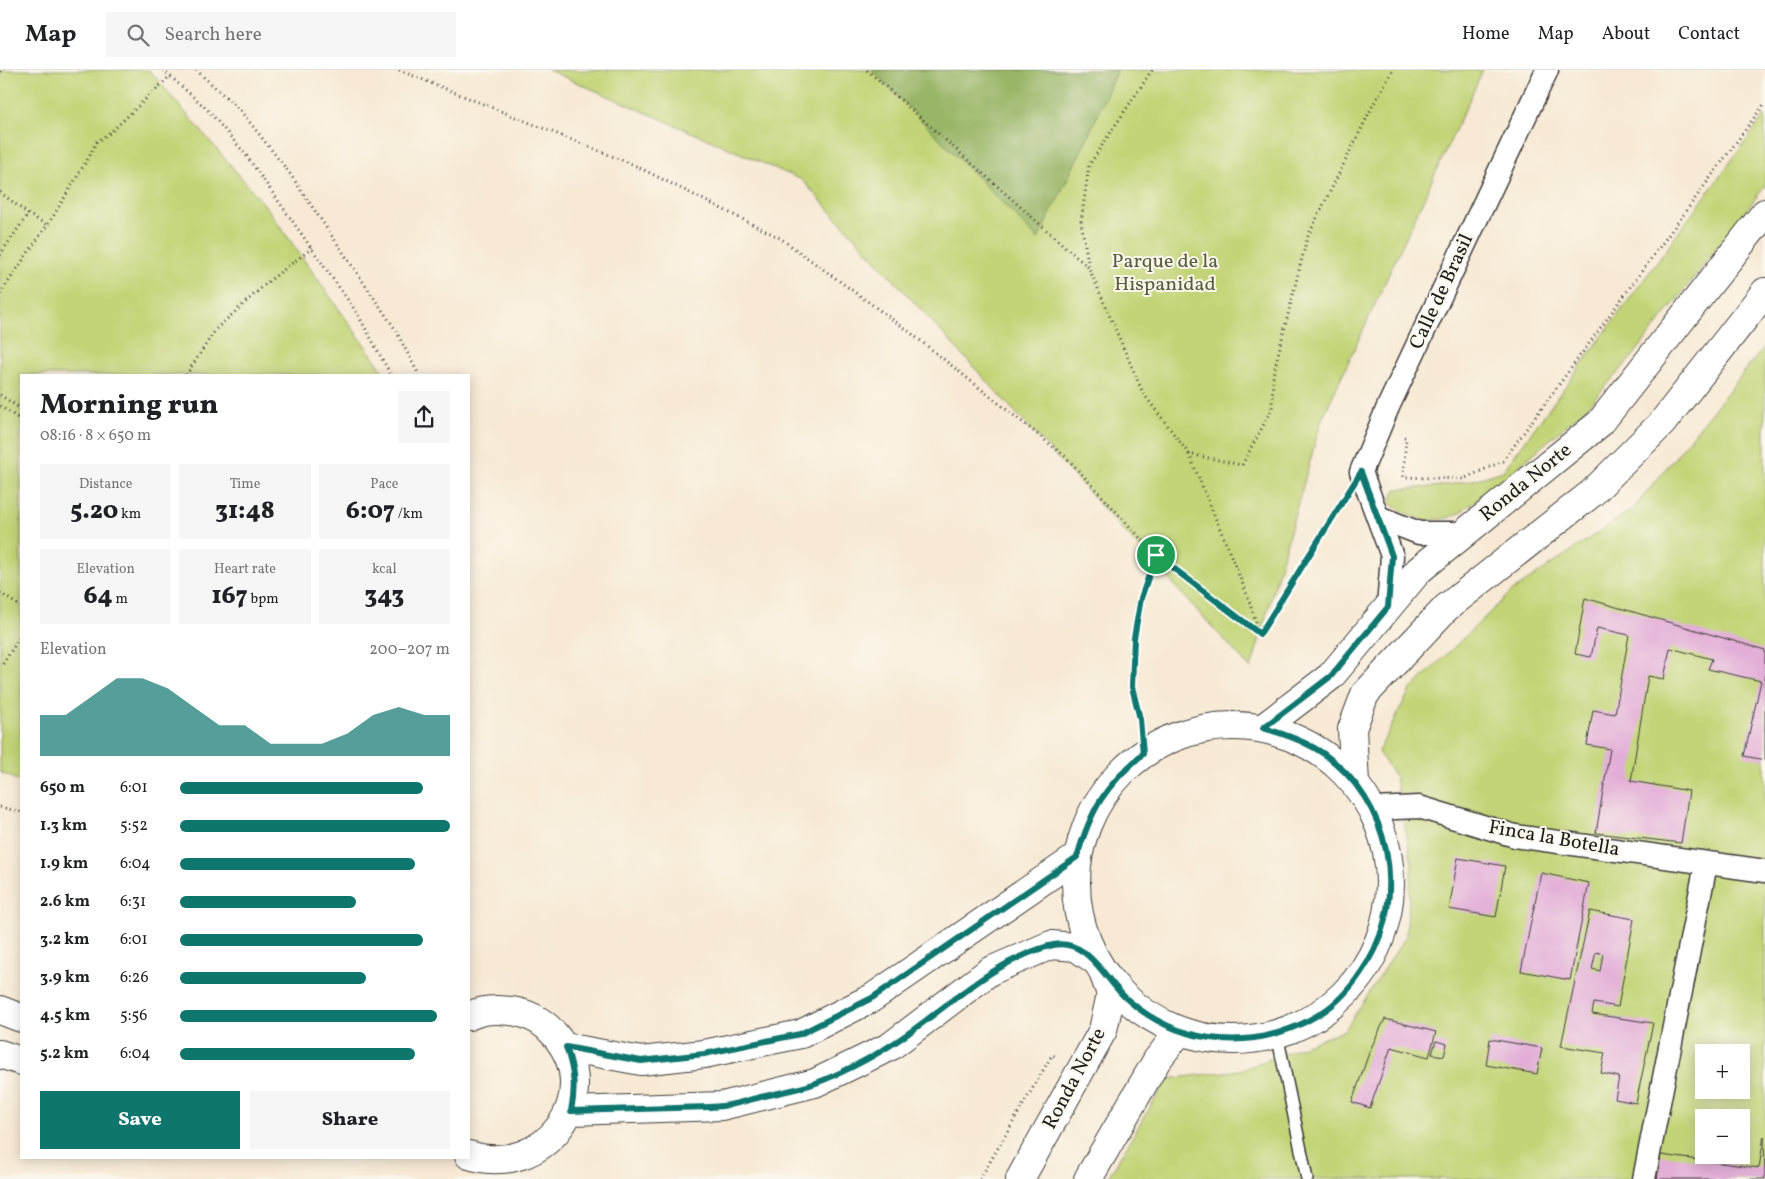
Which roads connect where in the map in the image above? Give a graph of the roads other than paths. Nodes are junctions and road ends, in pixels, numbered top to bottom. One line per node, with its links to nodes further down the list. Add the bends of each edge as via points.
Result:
1 (1547, 70): 4 (street, Calle de Brasil, via 1361,472)
2 (1765, 213): 5 (main road, Ronda Norte, via 1600,423)
3 (1765, 292): 8 (main road, via 1662,423 1592,493 1446,608 1365,694 1352,730)
4 (1378, 517): 5 (street, via 1419,533); 6 (street, via 1392,556)
5 (1464, 533): 6 (main road, Ronda Norte, via 1419,570)
6 (1388, 607): 7 (main road, Ronda Norte, via 1331,676)
7 (1263, 728): 8 (main road, Ronda Norte, via 1305,742 1329,758); 10 (main road, Ronda Norte, via 1232,725 1201,729 1171,738 1143,754 1119,774 1100,799 1086,827)
8 (1355, 783): 9 (main road, Ronda Norte)
9 (1373, 810): 11 (street, Finca la Botella, via 1419,808 1515,836); 18 (main road, Ronda Norte, via 1388,853 1390,899 1378,944 1354,984 1320,1015)
10 (1077, 857): 13 (main road, Ronda Norte, via 1078,911 1084,936); 19 (main road, via 872,998 800,1034 704,1054 641,1061)
11 (1706, 864): 12 (street, Finca la Botella); 27 (street)
12 (1765, 871)
13 (1100, 968): 17 (main road, Ronda Norte, via 1125,999 1150,1018); 22 (main road, via 1076,948 1051,945 990,971 891,1046 815,1083 722,1106); 24 (main road, Ronda Norte, via 1111,994 1104,1030)
14 (0, 1010): 16 (main road)
15 (470, 1015): 19 (main road, via 501,1009 527,1014 549,1027)
16 (20, 1018)
17 (1179, 1032): 18 (main road, Ronda Norte, via 1236,1040); 25 (main road, via 1157,1060)
18 (1277, 1034): 26 (lane)
19 (566, 1047): 22 (main road, via 574,1068)
20 (0, 1054): 21 (main road)
21 (20, 1062)
22 (571, 1111): 23 (main road, via 562,1129 530,1155 510,1161 490,1161)
23 (470, 1155)
24 (1020, 1179)
25 (1088, 1179)
26 (1307, 1179)
27 (1644, 1179)

